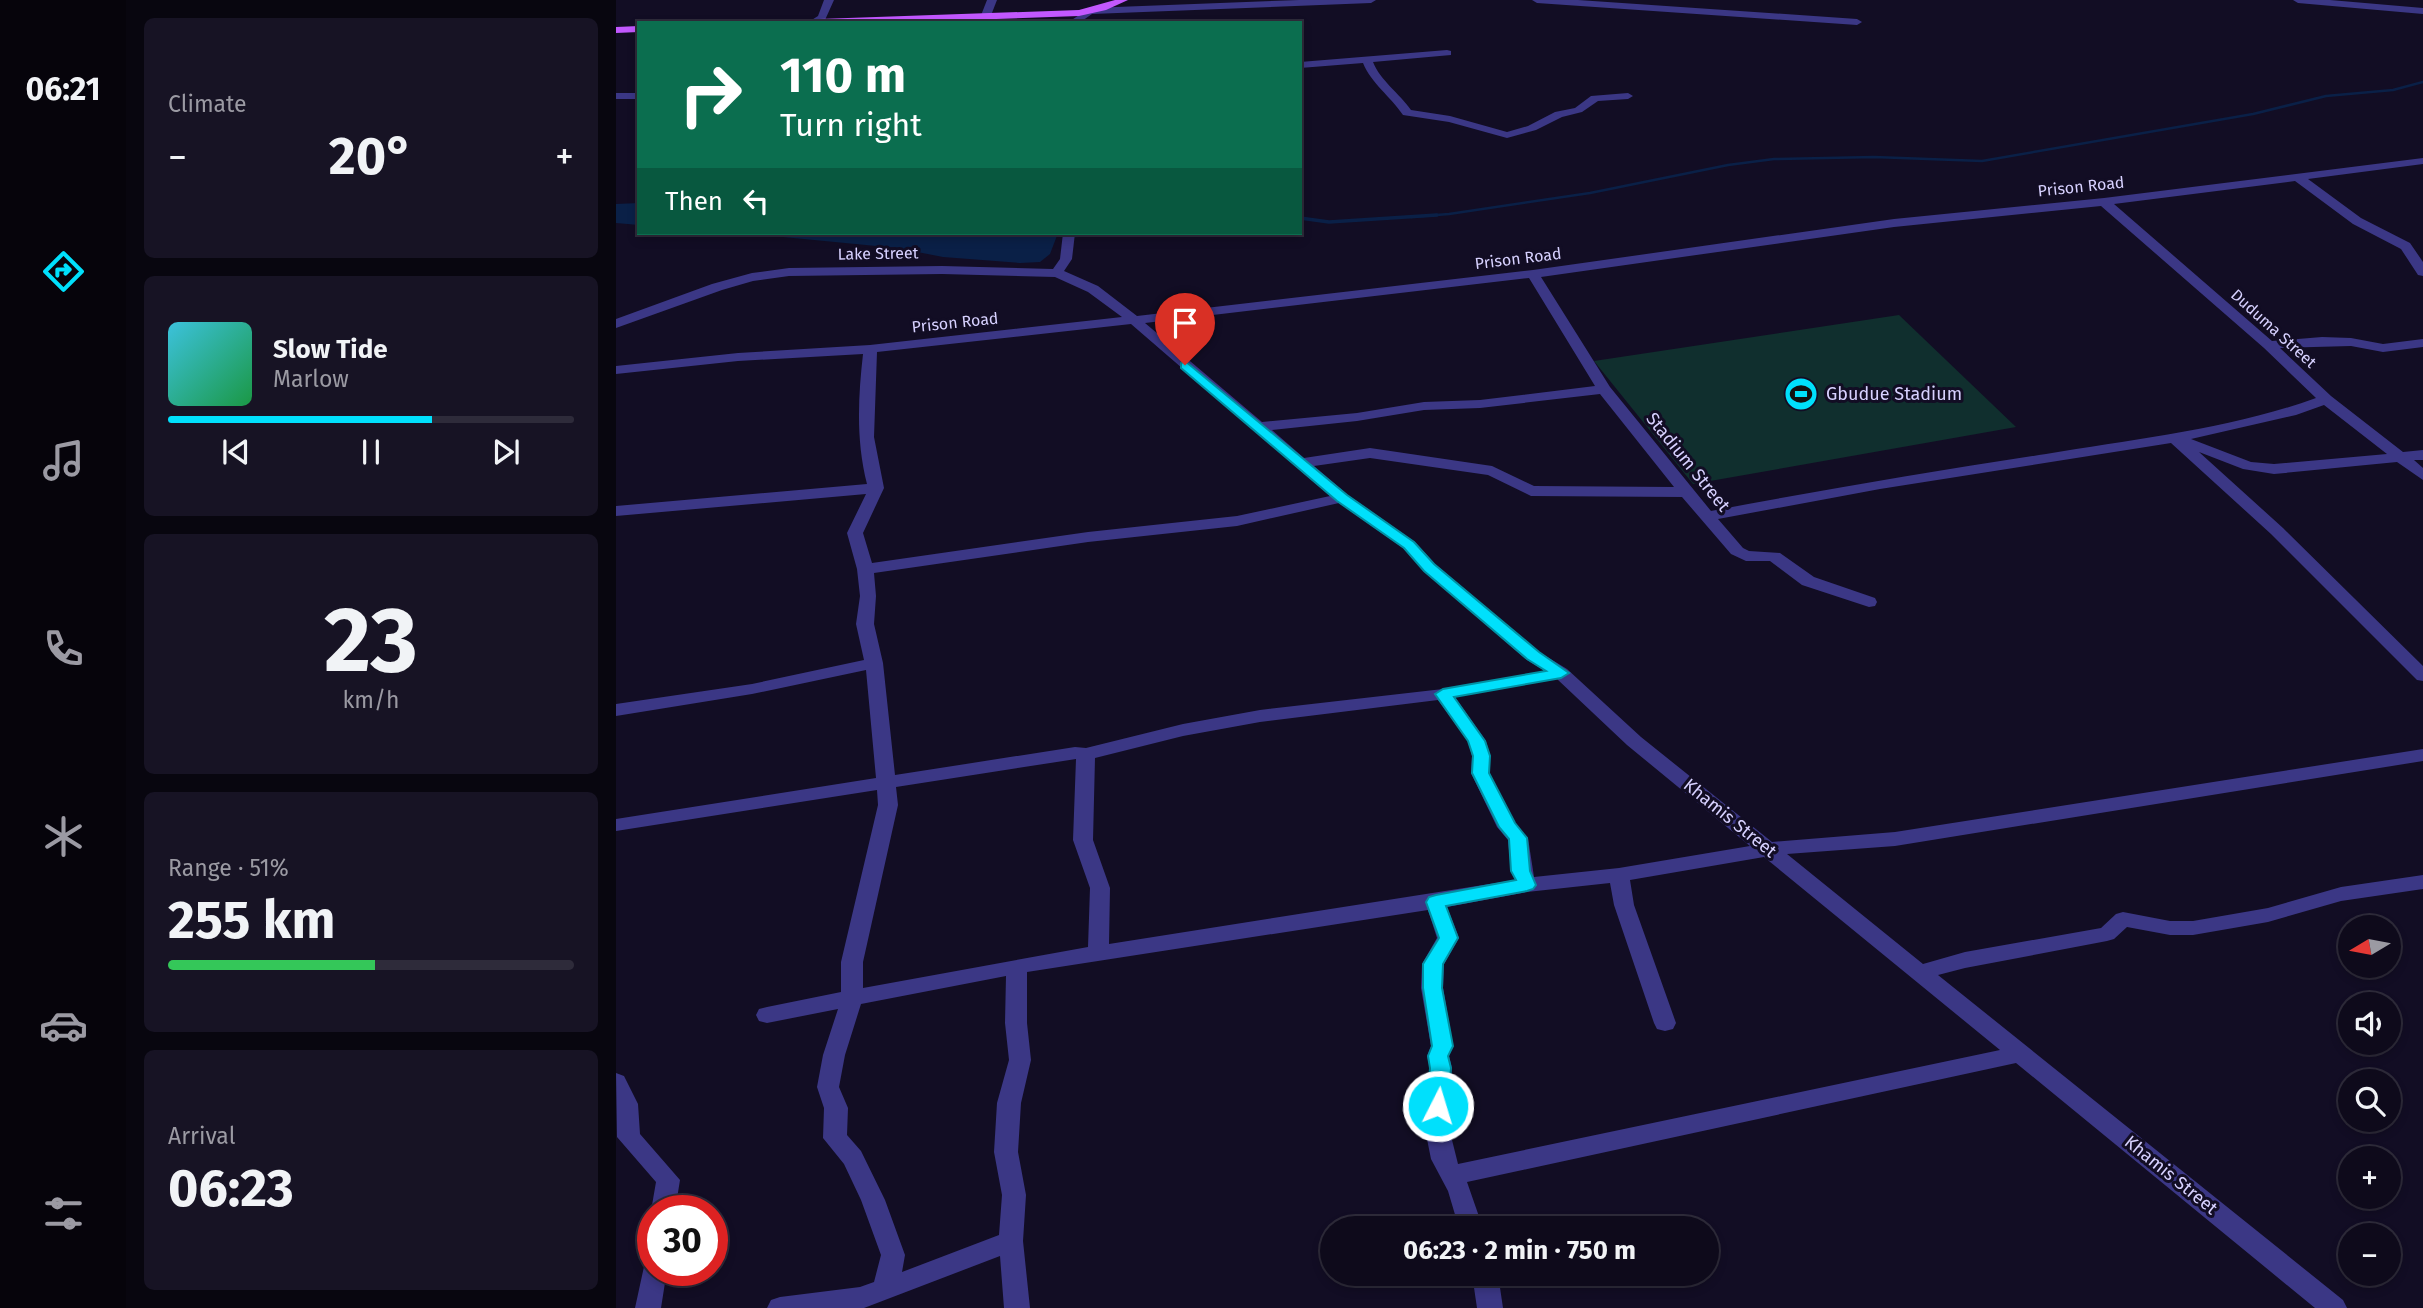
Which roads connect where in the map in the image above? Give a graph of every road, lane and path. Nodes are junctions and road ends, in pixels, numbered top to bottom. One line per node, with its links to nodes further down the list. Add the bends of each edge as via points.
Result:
1 (829, 0): 13 (street, via 822,18)
2 (992, 0): 12 (street)
3 (1083, 0): 11 (street)
4 (1123, 0): 10 (main road)
5 (1371, 0): 8 (street)
6 (1537, 0): 15 (street)
7 (2298, 0): 9 (street)
8 (1311, 1): 10 (street)
9 (2423, 10)
10 (1090, 11): 11 (main road)
11 (1072, 17): 12 (main road)
12 (985, 19): 14 (main road)
13 (814, 21)
14 (900, 21)
15 (1857, 22)
16 (637, 29): 17 (main road)
17 (616, 30)
18 (1447, 53): 19 (street)
19 (1367, 61): 20 (street); 23 (street, via 1407,113 1507,135 1578,110 1595,98)
20 (1302, 65)
21 (616, 96): 22 (street)
22 (637, 96)
23 (1628, 96)
24 (2423, 161): 25 (street, Prison Road)
25 (2297, 177): 26 (street, Prison Road); 28 (street, via 2357,221 2406,246)
26 (2104, 202): 30 (street, Prison Road, via 1894,222); 34 (street, Duduma Street)
27 (1069, 235): 29 (street, via 1066,259)
28 (2423, 272)
29 (1057, 274): 31 (street, Lake Street, via 1093,289); 32 (street, Lake Street, via 789,272 718,287)
30 (1533, 274): 31 (street, Prison Road); 37 (street, Stadium Street)
31 (1134, 320): 35 (street, Prison Road); 39 (street, Khamis Street)
32 (616, 324)
33 (2423, 343): 34 (street, via 2383,348 2332,342)
34 (2269, 345): 38 (street, Duduma Street)
35 (870, 349): 36 (street, Prison Road); 45 (street, via 864,413)
36 (616, 370)
37 (1604, 389): 39 (street); 46 (street, Stadium Street)
38 (2326, 399): 40 (street, via 2291,412); 42 (street, Duduma Street)
39 (1260, 427): 43 (street, Khamis Street)
40 (2174, 438): 42 (street, via 2248,466 2274,469); 49 (street); 54 (street, via 2269,523)
41 (2423, 454): 42 (street)
42 (2400, 456): 44 (street, Duduma Street)
43 (1302, 463): 46 (street, via 1370,453 1492,471 1531,491); 47 (street, Khamis Street)
44 (2423, 475)
45 (876, 488): 48 (street); 50 (street, via 855,533)
46 (1686, 492): 49 (street, Stadium Street)
47 (1342, 498): 50 (street, via 1237,521); 53 (street, Khamis Street, via 1402,539 1490,620)
48 (616, 510)
49 (1707, 516): 51 (street, Stadium Street, via 1746,556 1774,556 1808,581)
50 (865, 569): 52 (street, via 866,624)
51 (1869, 602)
52 (874, 663): 56 (street, via 752,689); 59 (street)
53 (1561, 673): 55 (street); 61 (street, Khamis Street, via 1634,741)
54 (2423, 676)
55 (1443, 694): 57 (street, via 1260,716); 64 (street, via 1477,741 1480,773 1507,827 1518,838)
56 (616, 710)
57 (1086, 754): 59 (street); 66 (street, via 1083,840 1100,888)
58 (2423, 755): 61 (street, via 1895,839)
59 (885, 783): 60 (street); 69 (street, via 888,805 852,962)
60 (616, 825)
61 (1769, 849): 62 (street); 68 (street, Khamis Street)
62 (1619, 875): 64 (street); 71 (street, via 1624,905)
63 (2423, 882): 68 (street, via 2341,894 2268,915 2193,928 2123,919 2107,934)
64 (1527, 885): 65 (street)
65 (1436, 902): 66 (street); 74 (street, via 1448,938 1433,964 1432,988 1442,1046 1436,1125)
66 (1098, 953): 67 (street)
67 (1016, 966): 69 (street); 77 (street, via 1020,1060 1009,1103 1006,1152 1014,1195)
68 (1918, 973): 72 (street, Khamis Street)
69 (852, 998): 70 (street); 80 (street, via 828,1087 836,1108 835,1138 853,1158 893,1255)
70 (767, 1015)
71 (1665, 1023)
72 (2020, 1054): 74 (street, via 1460,1174); 85 (street, Khamis Street)
73 (616, 1082): 75 (street, via 626,1104 629,1137 668,1180)
74 (1449, 1171): 76 (street)
75 (666, 1195)
76 (1467, 1216)
77 (1011, 1241): 80 (street); 83 (street)
78 (651, 1286): 81 (street)
79 (1487, 1286): 84 (street)
80 (885, 1289): 82 (street, via 861,1298)
81 (648, 1308)
82 (780, 1308)
83 (1017, 1308)
84 (1490, 1308)
85 (2334, 1308)

